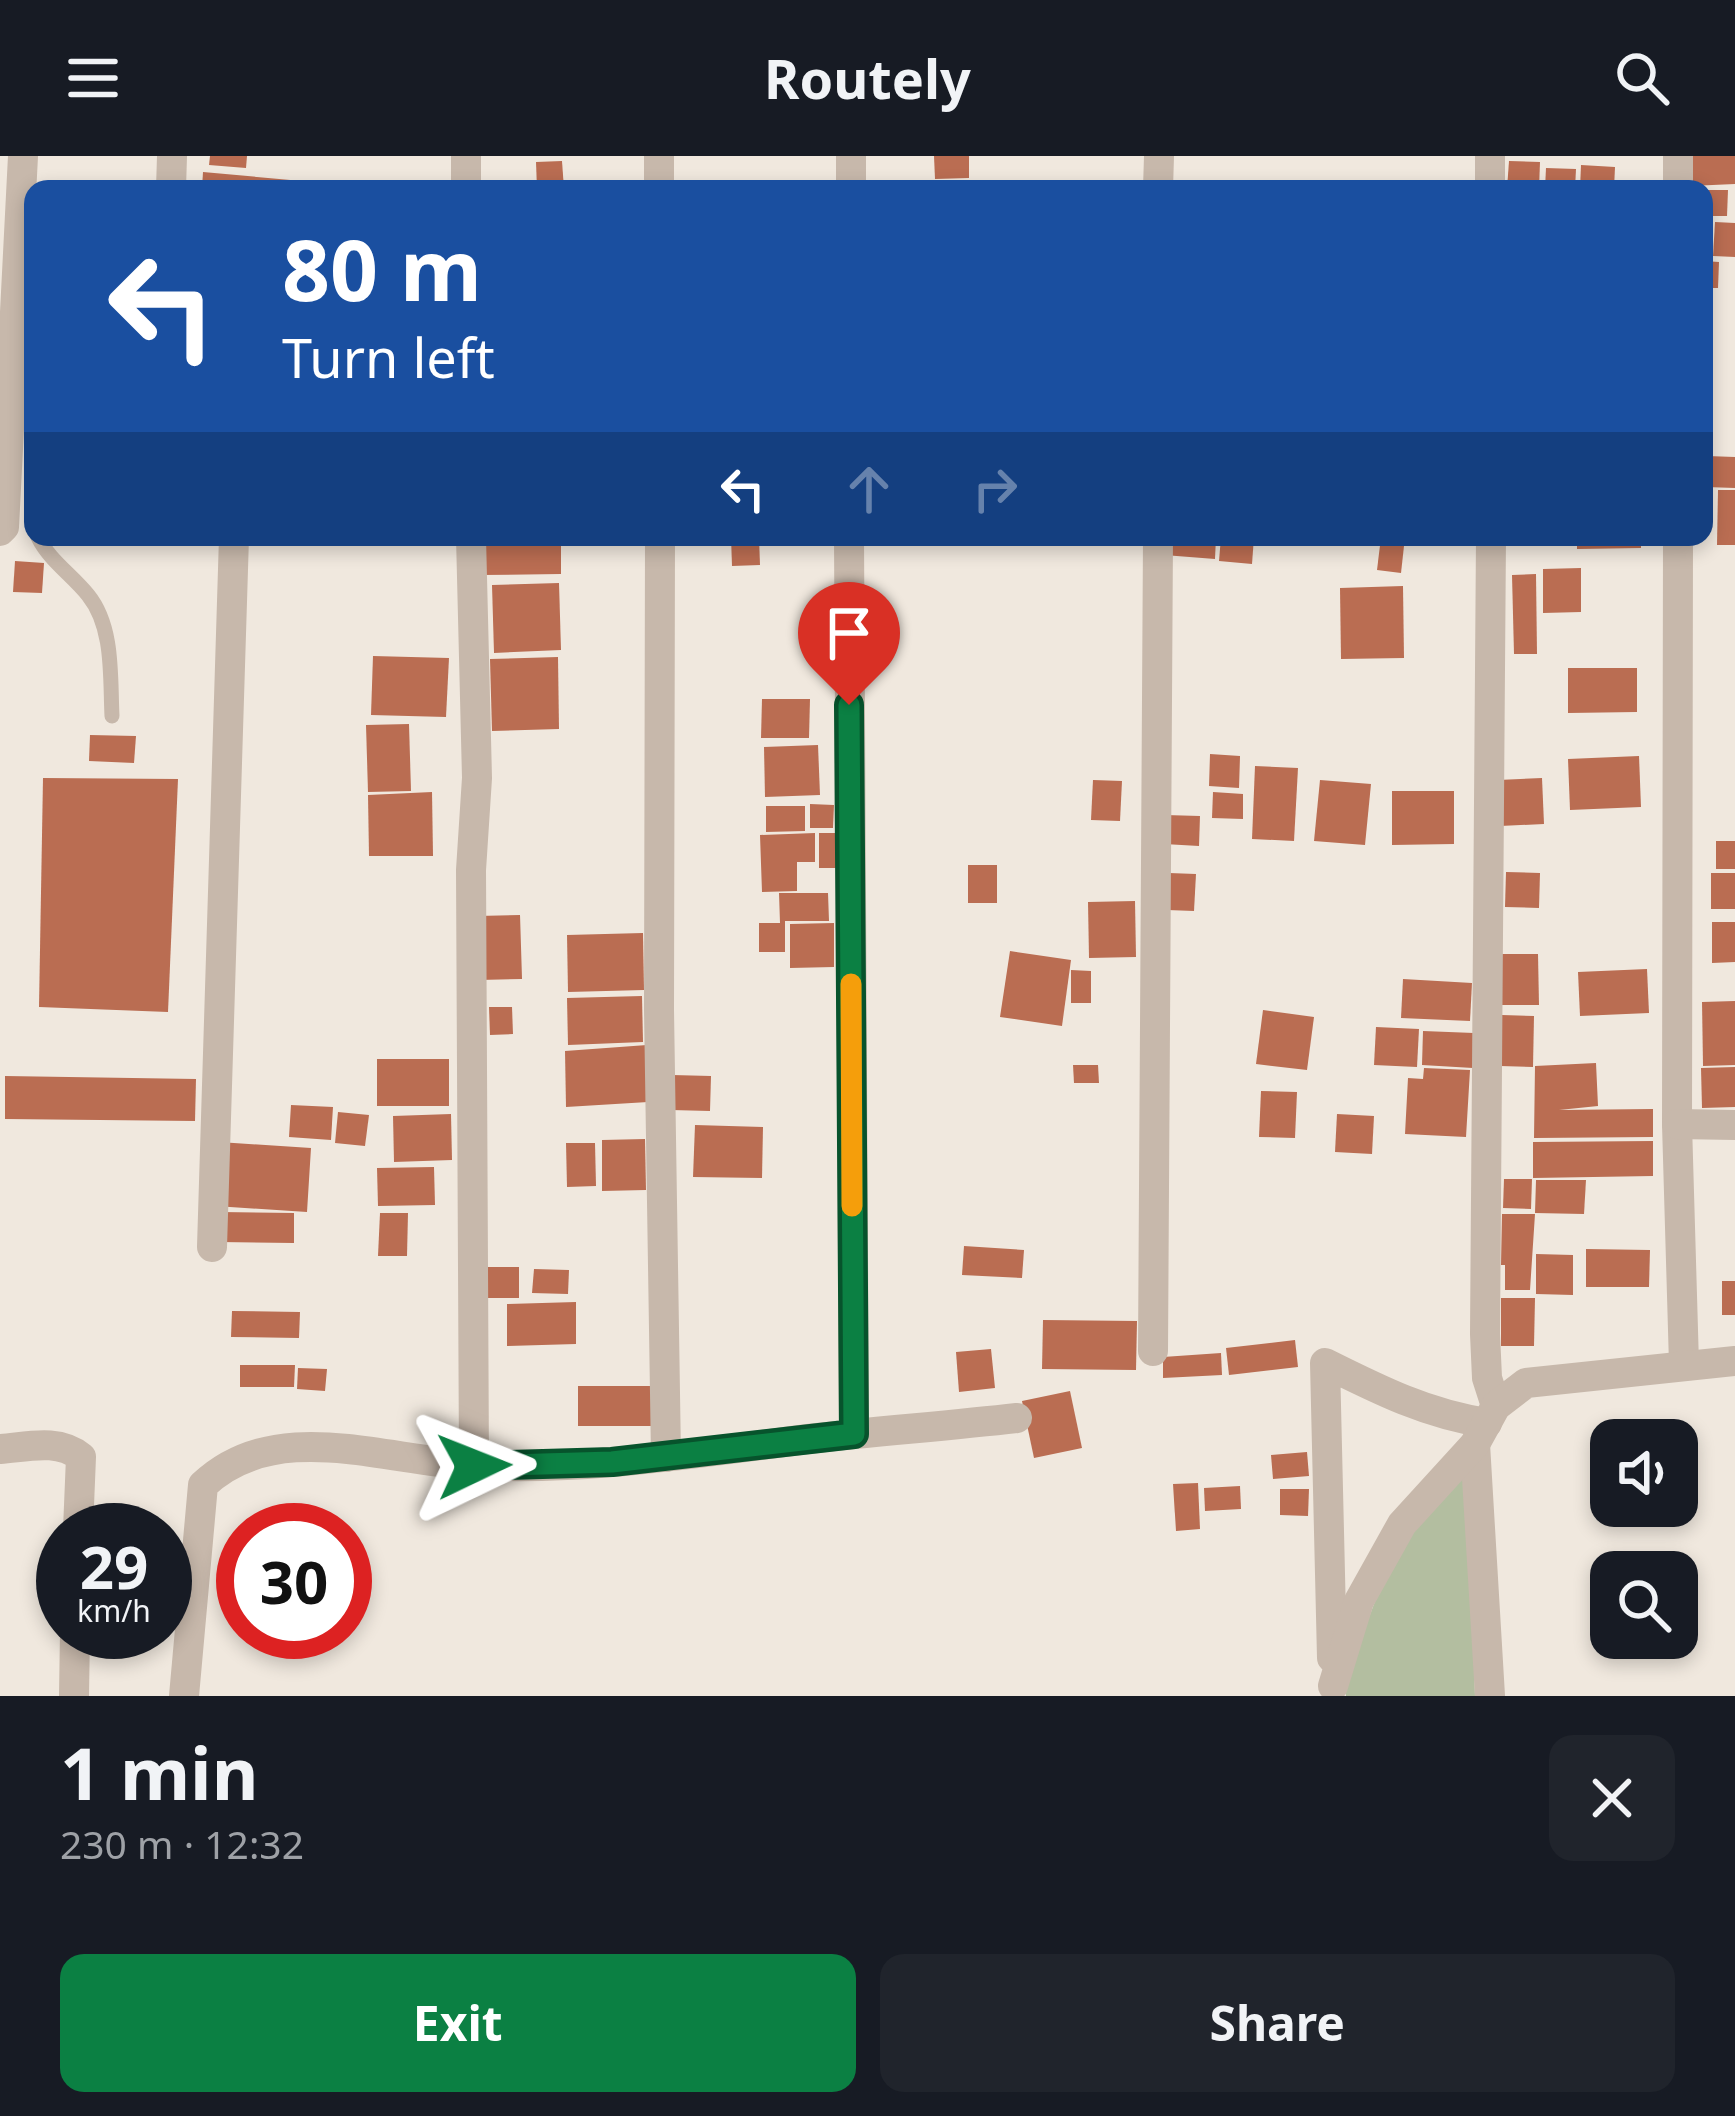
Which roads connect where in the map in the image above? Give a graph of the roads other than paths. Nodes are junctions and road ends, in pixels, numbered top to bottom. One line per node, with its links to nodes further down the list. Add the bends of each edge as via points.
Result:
1 (23, 156): 2 (street)
2 (12, 529)
3 (42, 546): 11 (lane, via 94,601 108,640)
4 (234, 546): 14 (street)
5 (471, 546): 23 (street)
6 (660, 546): 22 (street)
7 (849, 546): 20 (street)
8 (1158, 546): 15 (street)
9 (1491, 546): 19 (street)
10 (1678, 546): 12 (street)
11 (112, 716)
12 (1677, 1124): 13 (street); 17 (street)
13 (1735, 1125)
14 (212, 1247)
15 (1153, 1351)
16 (1735, 1361): 17 (street)
17 (1684, 1364): 19 (street, via 1526,1383)
18 (1017, 1418): 20 (street)
19 (1486, 1424): 26 (street, via 1402,1524 1359,1600); 26 (street, via 1403,1402 1325,1364); 29 (street)
20 (854, 1434): 22 (street)
21 (0, 1449): 24 (street, via 70,1448 80,1457)
22 (666, 1457): 23 (street)
23 (474, 1466): 28 (street, via 286,1445 219,1470 203,1485)
24 (79, 1503)
25 (75, 1659): 27 (street)
26 (1333, 1691)
27 (74, 1696)
28 (184, 1696)
29 (1490, 1696)

